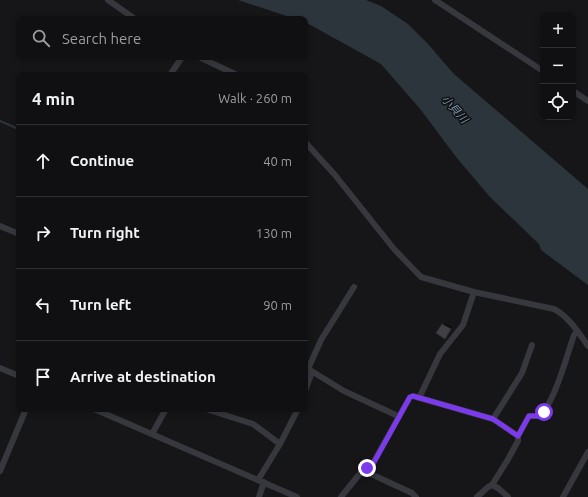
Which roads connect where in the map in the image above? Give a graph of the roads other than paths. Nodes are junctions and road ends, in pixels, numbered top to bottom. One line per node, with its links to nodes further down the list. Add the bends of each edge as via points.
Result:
1 (108, 0): 3 (street)
2 (436, 0): 6 (street)
3 (131, 16)
4 (180, 60): 7 (street)
5 (205, 60): 8 (street)
6 (540, 69)
7 (172, 72)
8 (231, 72)
9 (576, 93): 10 (street)
10 (588, 101)
11 (308, 145): 15 (street, via 394,249 421,277)
12 (0, 226): 13 (street)
13 (16, 233)
14 (354, 287): 20 (street, via 321,340)
15 (474, 292): 16 (street, via 554,309); 22 (street, via 463,325 440,354)
16 (577, 331): 18 (street); 31 (street, via 547,409 538,416 529,416)
17 (532, 345): 29 (street, via 522,373)
18 (588, 346)
19 (0, 368): 21 (street)
20 (309, 370): 28 (street, via 344,391)
21 (16, 375)
22 (419, 398): 28 (street, via 410,397); 29 (street)
23 (25, 412): 35 (street)
24 (102, 412): 30 (street)
25 (164, 412): 30 (street)
26 (215, 412): 32 (street, via 253,424)
27 (296, 412): 32 (street)
28 (398, 416): 34 (street, via 373,464)
29 (493, 419): 31 (street)
30 (152, 434): 36 (street)
31 (518, 436): 37 (street, via 518,441)
32 (280, 444): 36 (street)
33 (588, 452): 44 (street)
34 (367, 468): 40 (street); 41 (street, via 371,474)
35 (0, 471)
36 (261, 481): 38 (street); 39 (street)
37 (492, 485): 42 (street); 43 (street)
38 (259, 497)
39 (297, 497)
40 (341, 497)
41 (416, 497)
42 (477, 497)
43 (508, 497)
44 (563, 497)

